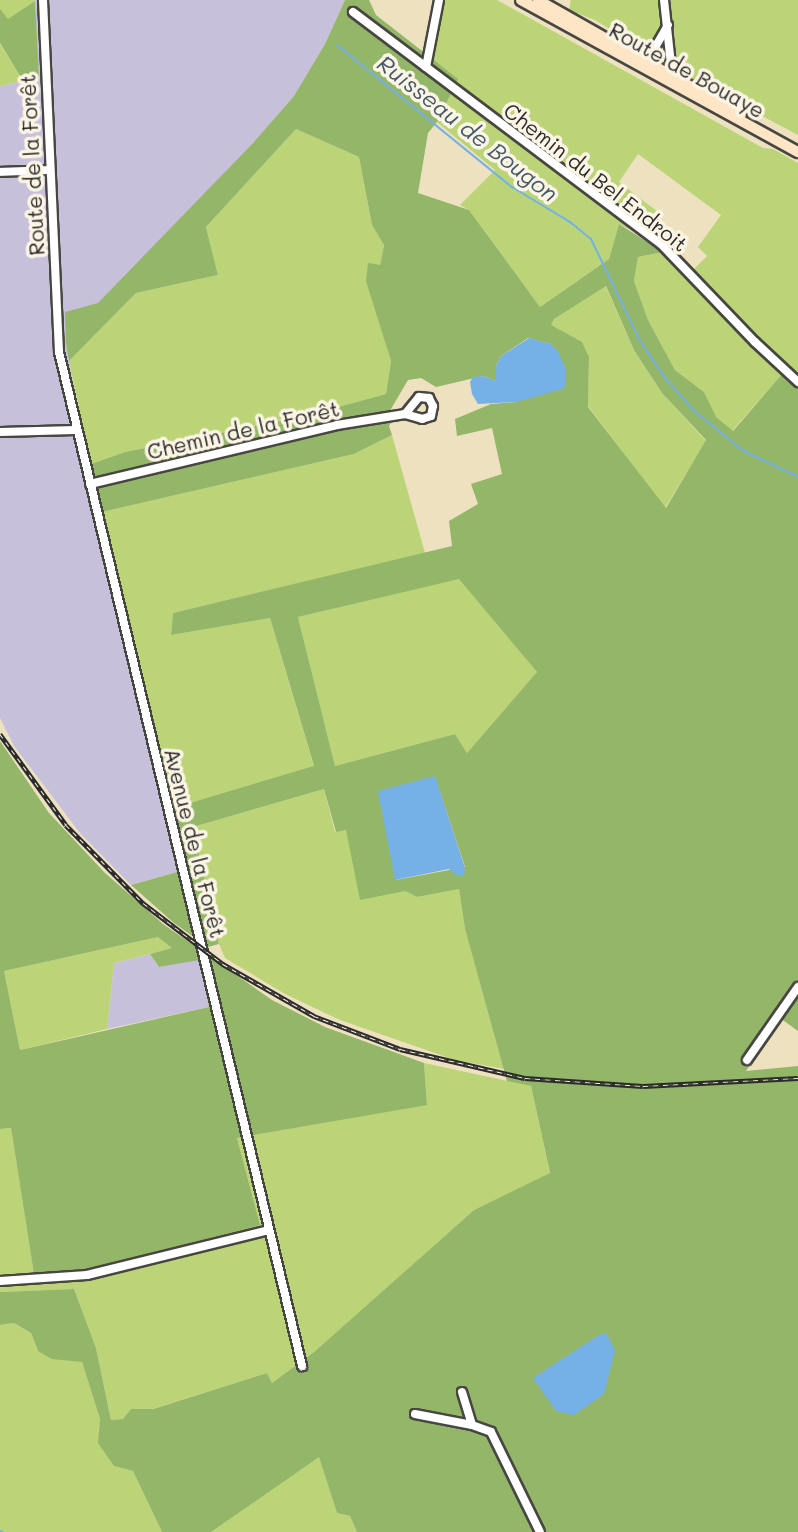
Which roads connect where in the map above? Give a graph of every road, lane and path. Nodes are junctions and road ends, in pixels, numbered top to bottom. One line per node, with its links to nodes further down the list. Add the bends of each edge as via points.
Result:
1 (43, 0): 12 (street, Route de la Forêt)
2 (439, 0): 9 (street)
3 (521, 0): 8 (main road, Route de Bouaye)
4 (538, 0): 8 (main road, Route de Bouaye)
5 (664, 0): 7 (street)
6 (352, 12): 9 (street, Chemin du Bel Endroit)
7 (668, 25): 8 (street); 10 (street, via 671,64)
8 (646, 66): 10 (main road, Route de Bouaye); 11 (main road, Route de Bouaye)
9 (426, 67): 15 (street, Chemin du Bel Endroit, via 661,244)
10 (667, 72): 11 (main road, Route de Bouaye)
11 (798, 150)
12 (49, 170): 13 (street); 14 (street, Route de la Forêt)
13 (0, 172)
14 (57, 328): 17 (street, Avenue de la Forêt)
15 (798, 382)
16 (405, 414): 19 (street, Chemin de la Forêt, via 337,425)
17 (76, 430): 18 (street); 19 (street, Avenue de la Forêt)
18 (0, 432)
19 (90, 484): 22 (street, Avenue de la Forêt)
20 (798, 987): 21 (street)
21 (747, 1060)
22 (269, 1230): 23 (street, via 99,1273); 24 (street, Avenue de la Forêt)
23 (0, 1281)
24 (302, 1366)
25 (462, 1392): 27 (street)
26 (415, 1414): 27 (street)
27 (472, 1425): 28 (street, via 491,1432)
28 (540, 1532)

